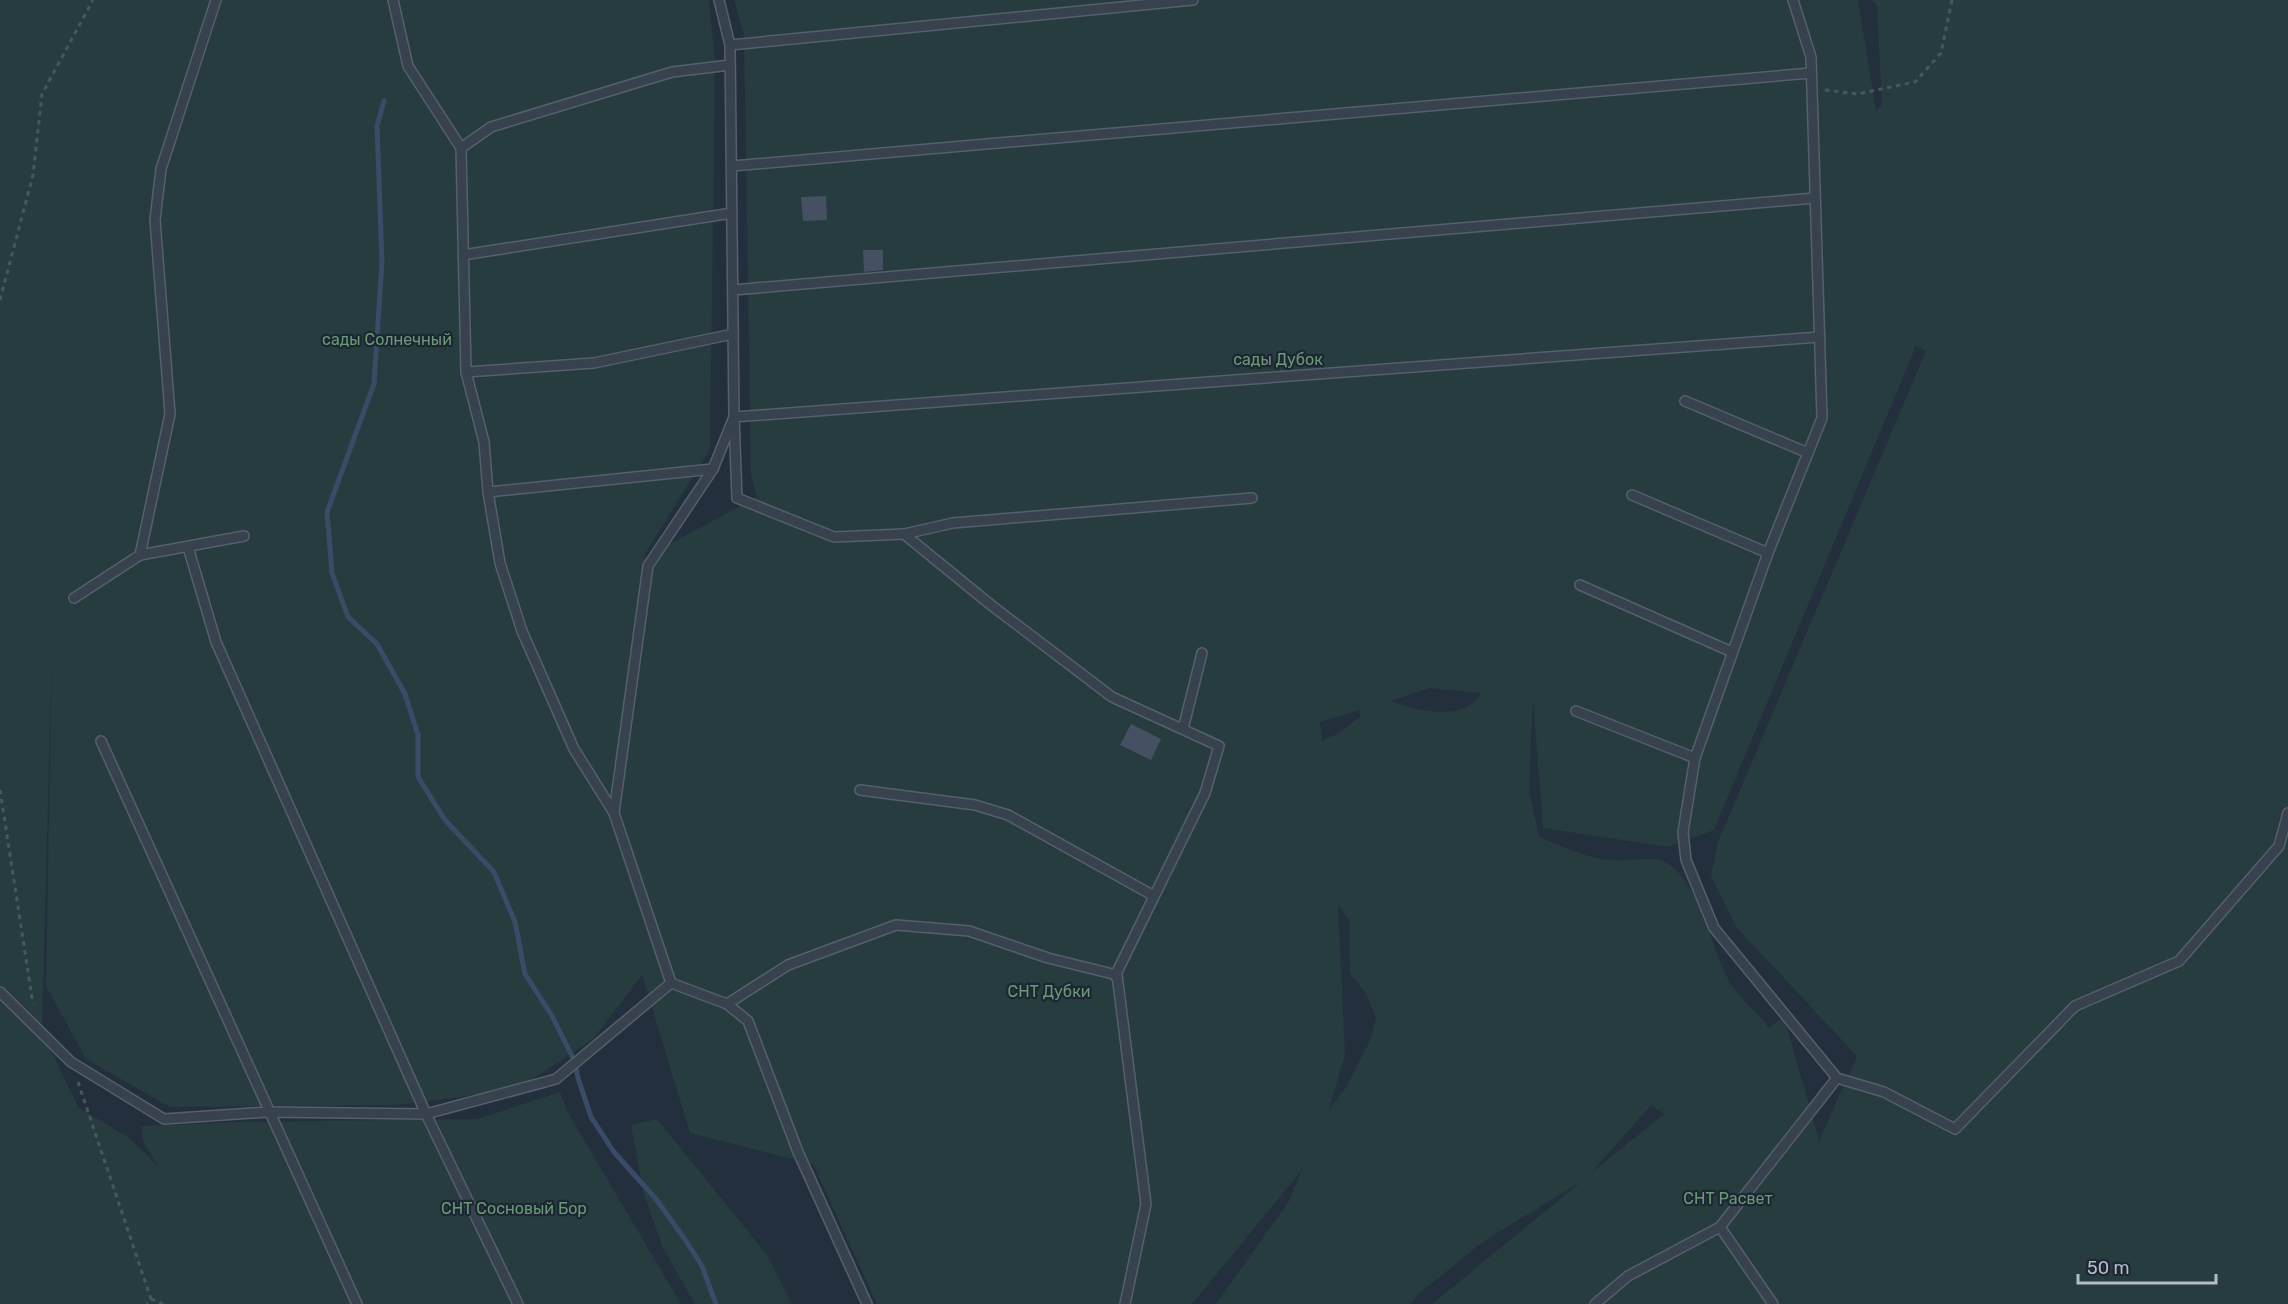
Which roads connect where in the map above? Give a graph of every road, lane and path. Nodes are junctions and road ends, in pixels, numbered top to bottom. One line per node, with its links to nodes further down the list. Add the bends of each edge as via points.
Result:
1 (93, 0): 18 (path, via 42,94 33,175)
2 (216, 0): 33 (lane, via 161,170 155,220 170,414)
3 (393, 0): 12 (lane, via 408,66)
4 (719, 0): 8 (lane)
5 (1193, 0): 8 (lane)
6 (1793, 0): 10 (lane, via 1811,57)
7 (1952, 0): 11 (path, via 1941,53 1915,82 1857,94)
8 (730, 45): 9 (lane)
9 (730, 64): 12 (lane, via 672,72 491,127); 13 (lane)
10 (1811, 73): 11 (lane); 13 (lane)
11 (1812, 88): 14 (lane)
12 (461, 148): 16 (lane)
13 (732, 166): 15 (lane)
14 (1815, 198): 17 (lane); 20 (lane)
15 (732, 213): 16 (lane); 17 (lane)
16 (463, 255): 21 (lane)
17 (733, 291): 19 (lane)
18 (0, 300)
19 (734, 334): 21 (lane, via 594,363); 23 (lane)
20 (1820, 337): 23 (lane); 24 (lane, via 1822,417)
21 (466, 372): 26 (lane, via 484,442)
22 (1685, 401): 24 (lane)
23 (734, 417): 25 (lane); 29 (lane, via 737,498 834,537)
24 (1808, 453): 32 (lane)
25 (714, 469): 26 (lane); 44 (lane, via 648,566)
26 (488, 492): 44 (lane, via 500,563 522,631 574,749)
27 (1632, 495): 32 (lane)
28 (1252, 498): 29 (lane, via 953,523)
29 (904, 534): 39 (lane, via 1112,697)
30 (244, 536): 31 (lane)
31 (188, 548): 33 (lane); 55 (lane, via 216,642)
32 (1768, 553): 36 (lane)
33 (140, 555): 35 (lane)
34 (1580, 585): 36 (lane)
35 (74, 598)
36 (1732, 652): 41 (lane)
37 (1202, 653): 39 (lane)
38 (1576, 711): 41 (lane)
39 (1183, 729): 46 (lane, via 1220,747 1205,793)
40 (100, 741): 54 (lane)
41 (1695, 758): 53 (lane, via 1683,832 1686,860 1714,928)
42 (0, 790): 51 (path)
43 (860, 790): 46 (lane, via 975,805 1008,815)
44 (614, 813): 48 (lane)
45 (2288, 813): 53 (lane, via 2279,846 2180,961 2075,1006 1955,1129 1884,1092)
46 (1154, 896): 47 (lane)
47 (1115, 976): 50 (lane, via 969,931 896,925 788,965); 63 (lane, via 1146,1204)
48 (671, 983): 50 (lane); 55 (lane, via 556,1079)
49 (0, 992): 51 (lane)
50 (727, 1004): 62 (lane, via 748,1021 798,1152)
51 (37, 1029): 52 (lane)
52 (72, 1063): 54 (lane, via 164,1119); 57 (path)
53 (1837, 1078): 56 (lane)
54 (268, 1112): 55 (lane); 60 (lane)
55 (426, 1114): 61 (lane)
56 (1720, 1227): 64 (lane, via 1628,1276); 65 (lane)
57 (151, 1299): 58 (path); 59 (path)
58 (147, 1304)
59 (163, 1304)
60 (357, 1304)
61 (518, 1304)
62 (867, 1304)
63 (1125, 1304)
64 (1595, 1304)
65 (1773, 1304)

